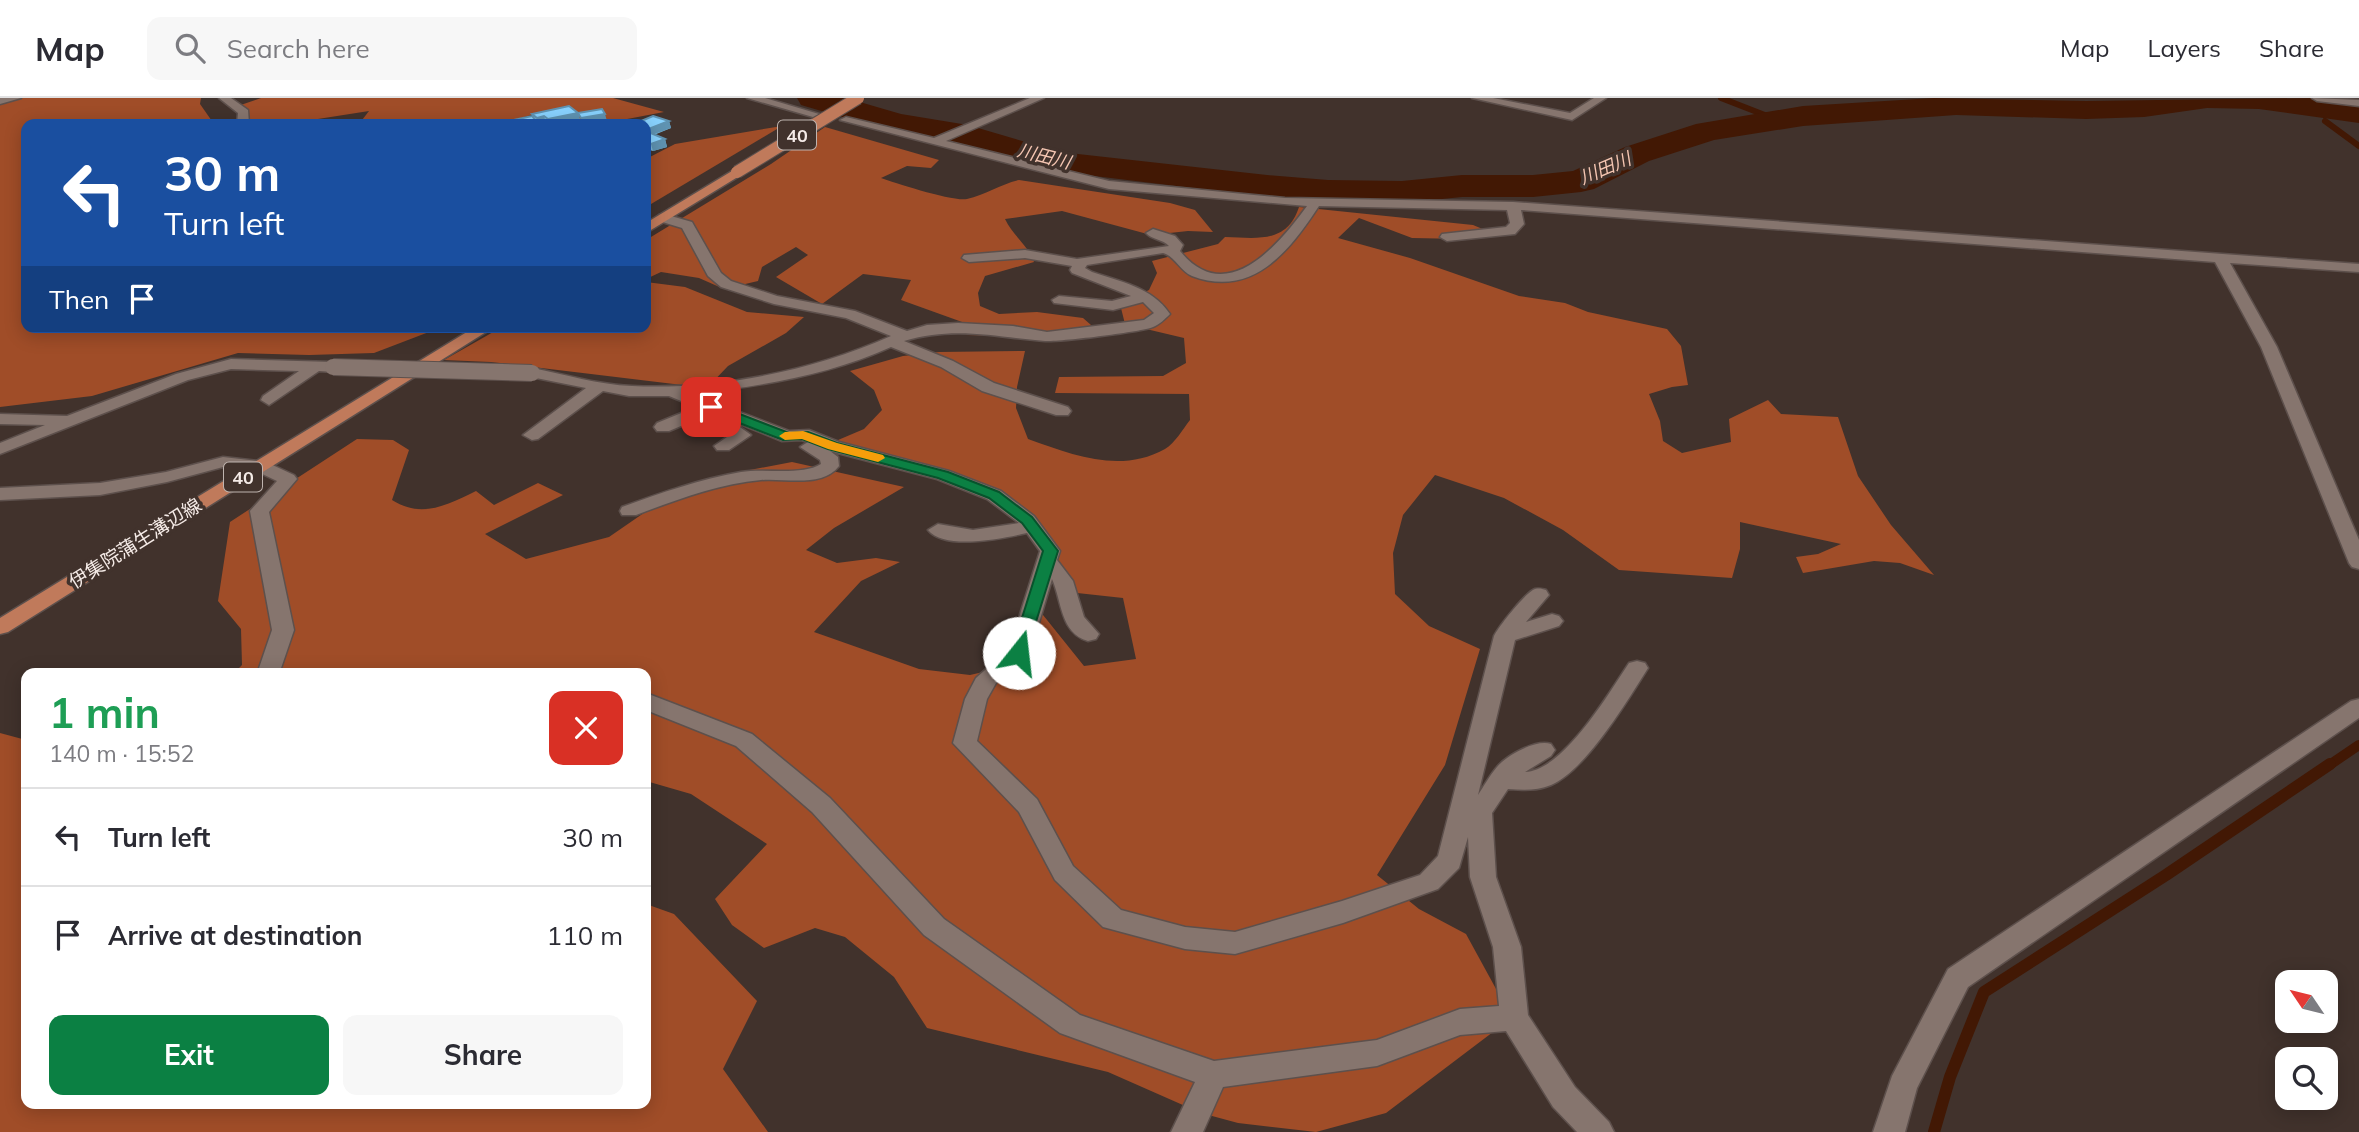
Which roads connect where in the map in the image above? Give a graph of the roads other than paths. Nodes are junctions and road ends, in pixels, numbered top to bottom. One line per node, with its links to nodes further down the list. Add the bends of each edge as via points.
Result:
1 (16, 98): 9 (street)
2 (224, 98): 12 (street, via 244,112)
3 (752, 98): 11 (street)
4 (858, 98): 17 (main road, 40, bridge)
5 (1039, 98): 14 (street)
6 (1477, 98): 7 (street, via 1572,117)
7 (1601, 98)
8 (2317, 98): 10 (street)
9 (0, 101)
10 (2359, 103)
11 (813, 114)
12 (243, 119)
13 (846, 120): 14 (street)
14 (935, 142): 15 (street, via 1110,185)
15 (1317, 202): 16 (street); 21 (street, via 1270,260 1240,275 1193,271)
16 (1513, 206): 20 (street, via 1517,224 1510,231); 22 (street)
17 (664, 218): 18 (main road, 40); 29 (street, via 687,225 715,276 726,284 774,300 850,314)
18 (651, 226)
19 (1153, 233): 21 (street, via 1170,239 1176,245)
20 (1447, 237)
21 (1173, 251): 24 (street)
22 (2220, 257): 25 (street); 50 (street, via 2269,347)
23 (968, 258): 24 (street, via 1019,252)
24 (1081, 264): 26 (street, via 1077,270 1093,279)
25 (2359, 268)
26 (1146, 296): 27 (street, via 1112,306); 29 (street, via 1159,305 1162,314 1148,324 1047,337 958,328 927,330)
27 (1059, 300)
28 (476, 333): 44 (main road, 伊集院蒲生溝辺線 / 40)
29 (899, 339): 32 (street, via 859,356 755,382); 35 (street, via 988,387)
30 (324, 366): 31 (street, bridge, via 532,373); 33 (street); 37 (street, via 231,364 182,377)
31 (599, 386): 32 (street); 40 (street)
32 (671, 391): 34 (street)
33 (269, 400)
34 (707, 409): 38 (street); 41 (street); 42 (street, via 742,435)
35 (1062, 411)
36 (0, 419): 37 (street)
37 (74, 420): 43 (street)
38 (663, 427)
39 (840, 433): 41 (street)
40 (532, 435)
41 (796, 436): 46 (street, via 829,457 830,466 823,472 727,480); 47 (street, via 943,475 994,495)
42 (723, 446)
43 (0, 449)
44 (260, 466): 45 (street, via 223,462 100,489); 53 (main road, 伊集院蒲生溝辺線 / 40); 56 (street, via 288,479 259,511 283,630)
45 (0, 494)
46 (629, 511)
47 (1031, 526): 48 (street, via 985,536 955,536); 49 (street, via 1051,551)
48 (938, 530)
49 (1047, 560): 54 (street, via 1064,582 1076,625); 62 (street, via 1019,653 987,678 976,699 965,743 1028,806 1064,873 1113,919 1185,938 1235,943 1343,912 1429,882 1450,861)
50 (2359, 563)
51 (1539, 595): 55 (street, via 1534,605 1511,621)
52 (1552, 621): 55 (street)
53 (0, 627)
54 (1088, 634)
55 (1505, 636): 62 (street)
56 (270, 668)
57 (1637, 668): 61 (street, via 1611,708 1564,763 1543,779)
58 (651, 703): 64 (street, via 744,740 821,805 934,927 1070,1024)
59 (2359, 707): 67 (street, via 1958,978 1903,1086)
60 (1542, 750): 61 (street, via 1507,771)
61 (1501, 780): 62 (street)
62 (1472, 808): 63 (street, via 1483,877 1507,947)
63 (1514, 1018): 64 (street, via 1460,1022 1377,1053); 66 (street, via 1564,1097)
64 (1214, 1075): 65 (street)
65 (1188, 1132)
66 (1598, 1132)
67 (1889, 1132)

